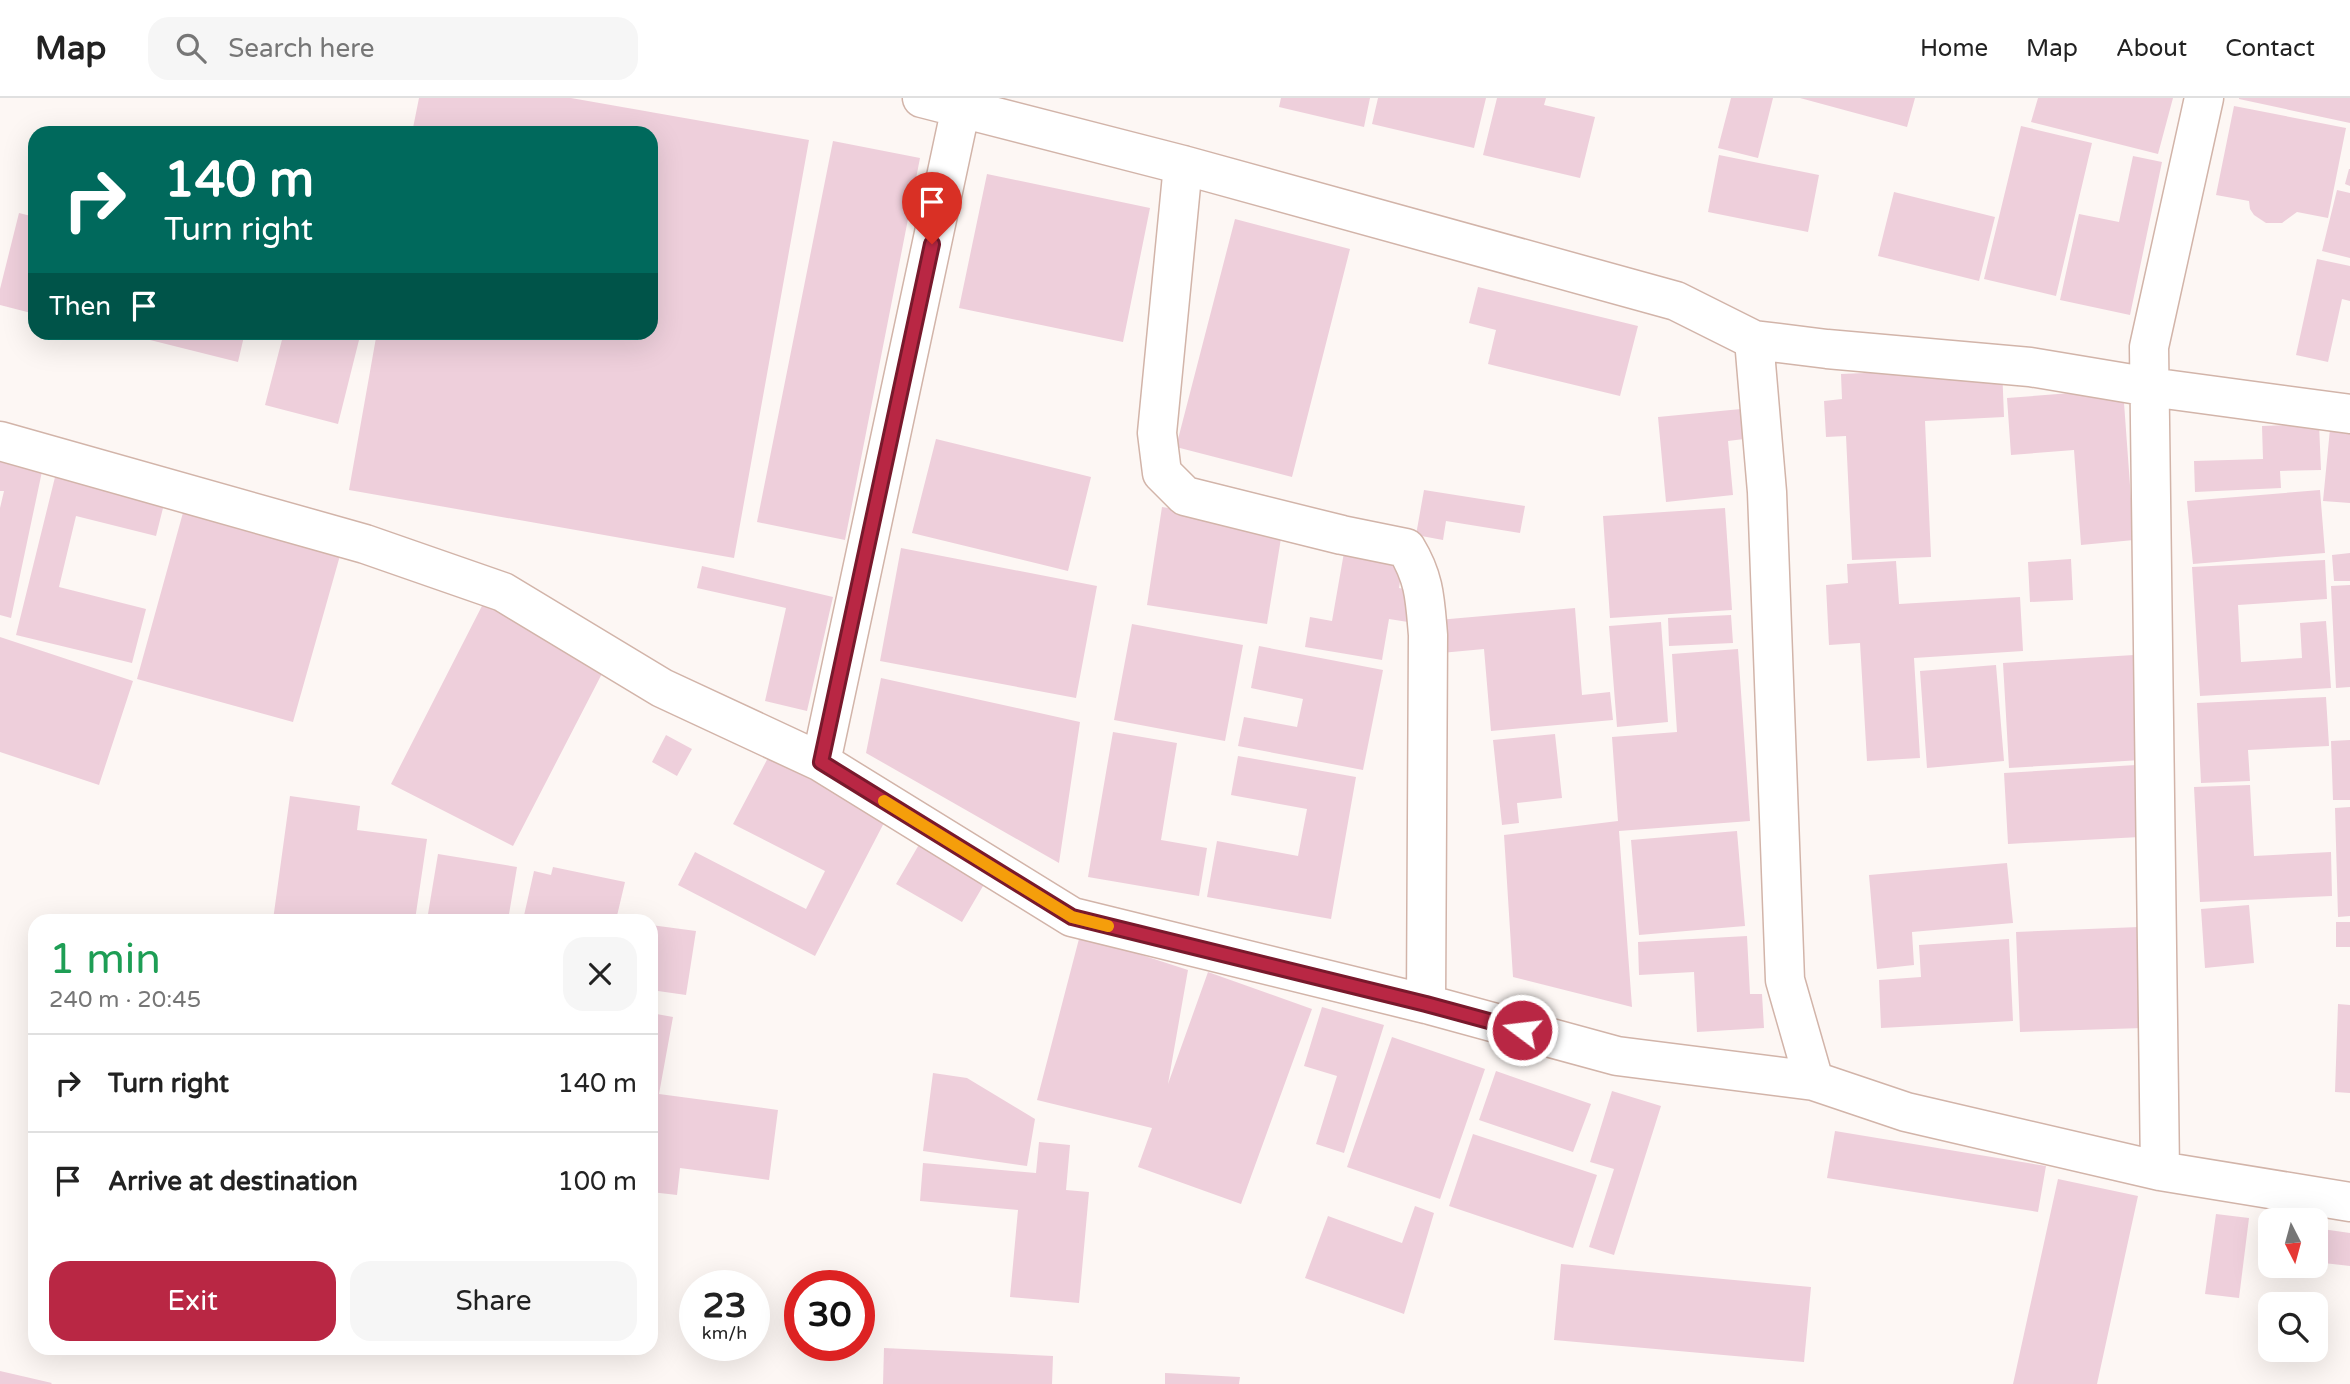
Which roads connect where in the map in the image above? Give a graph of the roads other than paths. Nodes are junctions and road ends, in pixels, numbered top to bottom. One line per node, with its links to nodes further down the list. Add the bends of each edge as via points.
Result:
1 (922, 98): 3 (street)
2 (2204, 98): 6 (street, via 2150,347)
3 (961, 107): 4 (street); 9 (street)
4 (1183, 166): 5 (street, via 1676,301); 10 (street, via 1157,433 1162,473 1185,496 1406,548 1418,568 1428,635)
5 (1754, 340): 6 (street, via 2030,367); 11 (street, via 1767,492 1785,979)
6 (2150, 387): 7 (street); 12 (street)
7 (2350, 414)
8 (0, 441): 9 (street, via 365,544 503,592 662,688)
9 (821, 762): 10 (street, via 1072,917)
10 (1426, 1004): 11 (street, via 1618,1056)
11 (1814, 1081): 12 (street, via 1906,1112)
12 (2160, 1171): 13 (street)
13 (2350, 1202)

